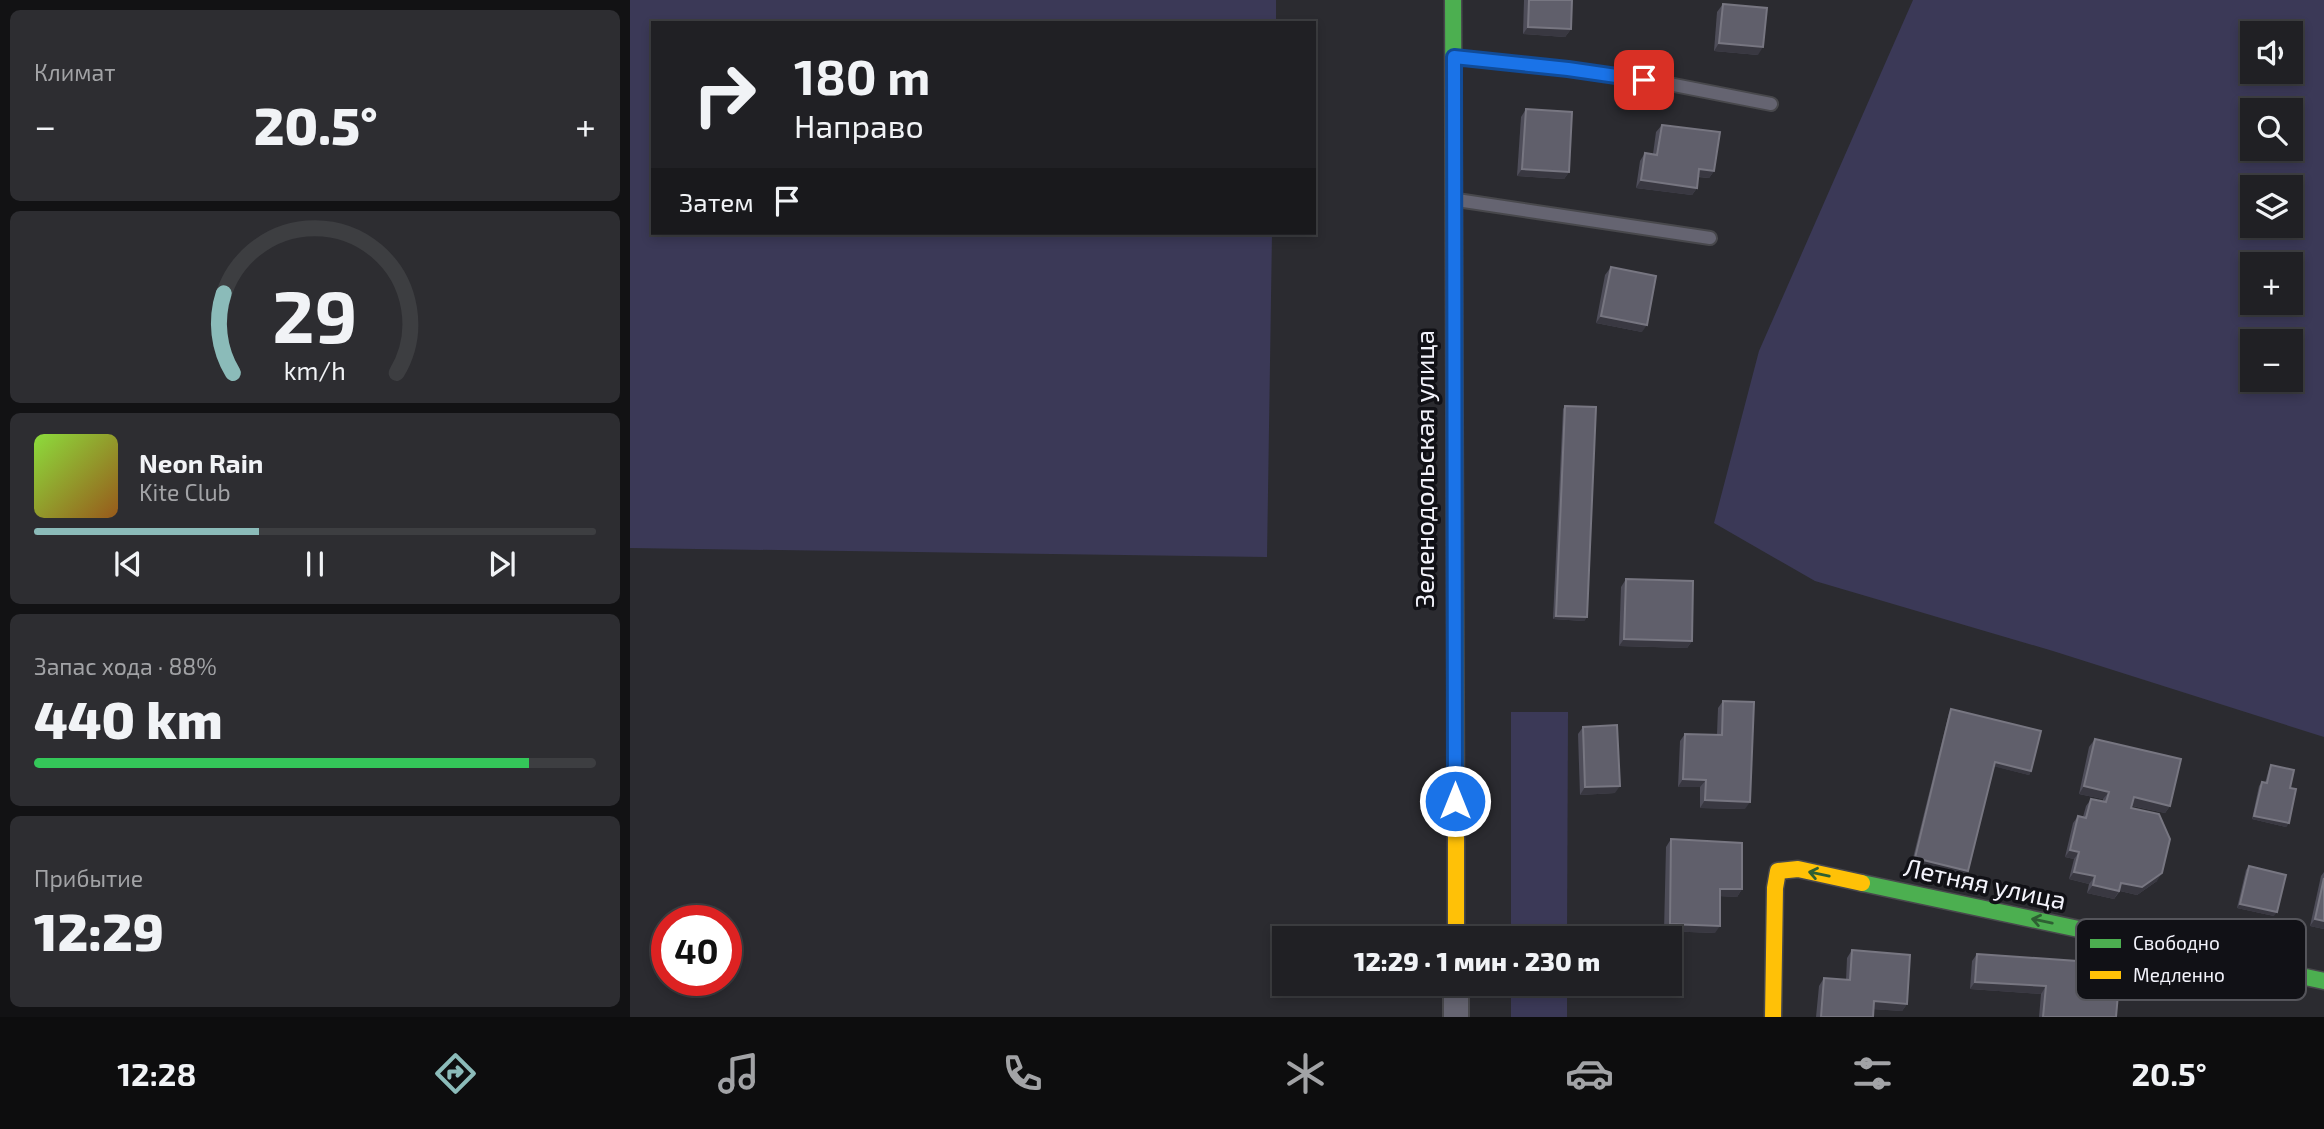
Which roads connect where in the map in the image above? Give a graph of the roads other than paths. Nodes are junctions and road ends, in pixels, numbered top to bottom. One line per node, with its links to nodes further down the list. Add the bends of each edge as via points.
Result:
1 (1453, 0): 2 (street, Зеленодольская улица)
2 (1454, 57): 3 (lane, via 1670,84); 4 (street, Зеленодольская улица)
3 (1771, 104)
4 (1454, 200): 5 (lane); 6 (street, Зеленодольская улица)
5 (1710, 239)
6 (1456, 926)
7 (2076, 928): 12 (street, Летняя улица, one-way to 12, via 1798,869 1778,871)
8 (2306, 977): 9 (street, Летняя улица, one-way to 8)
9 (2324, 981)
10 (1456, 996): 11 (street)
11 (1456, 1017)
12 (1773, 1017)

